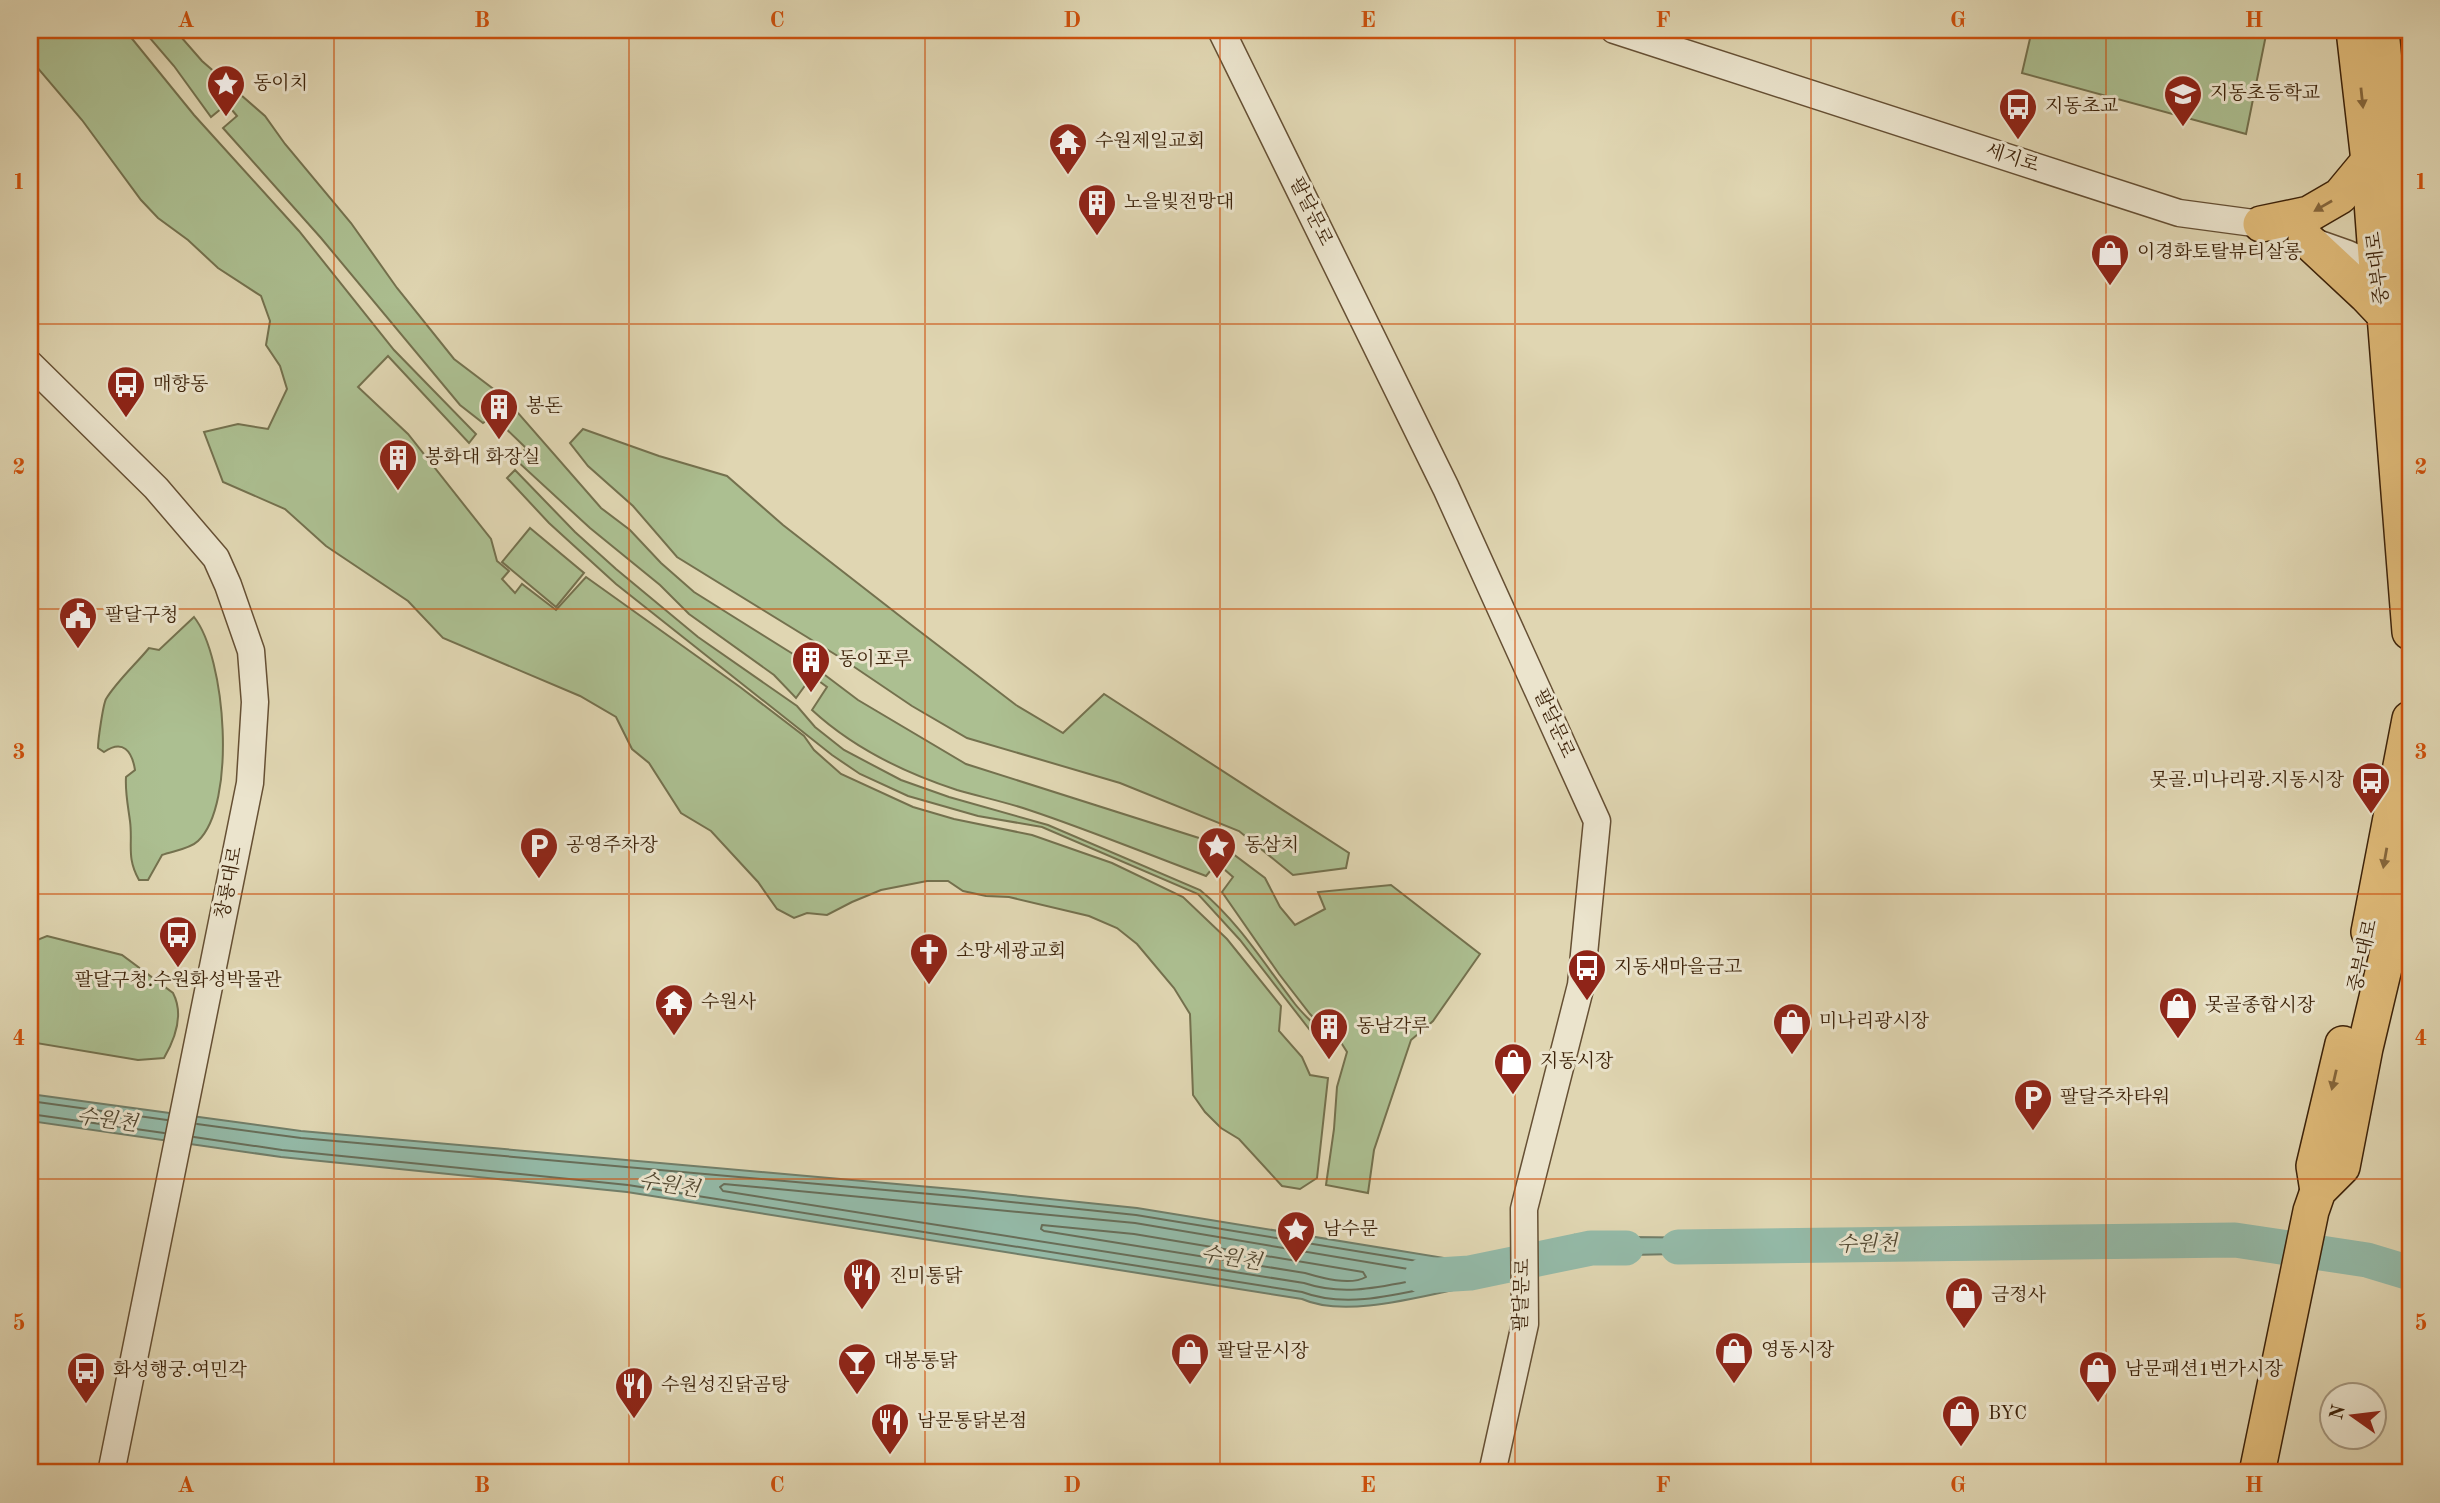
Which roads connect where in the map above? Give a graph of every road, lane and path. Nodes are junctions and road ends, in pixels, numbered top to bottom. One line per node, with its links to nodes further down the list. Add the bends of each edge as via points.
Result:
1 (1221, 30): 16 (street, 팔달문로, via 1446,488 1597,821 1581,985 1527,1196 1523,1218 1525,1324)
2 (1614, 30): 6 (street, 세지로, via 2179,213)
3 (2354, 30): 5 (main road, 중부대로, one-way to 5)
4 (2381, 30): 8 (main road, 중부대로)
5 (2369, 161): 6 (main road, one-way to 6, via 2340,196 2309,214); 8 (main road, 중부대로)
6 (2261, 223): 7 (street, 세지로)
7 (2306, 239): 8 (street, 세지로); 9 (main road)
8 (2398, 277): 9 (main road, 중부대로)
9 (2398, 324): 11 (main road, 중부대로)
10 (30, 364): 15 (street, 창룡대로, via 156,488 216,558 250,652 255,702 250,783)
11 (2410, 632)
12 (2410, 719): 14 (main road, 중부대로, one-way to 14, via 2377,898 2314,1166)
13 (2410, 859): 14 (main road, 중부대로, via 2342,1167)
14 (2315, 1201): 17 (main road, 중부대로)
15 (111, 1473)
16 (1492, 1473)
17 (2256, 1473)

